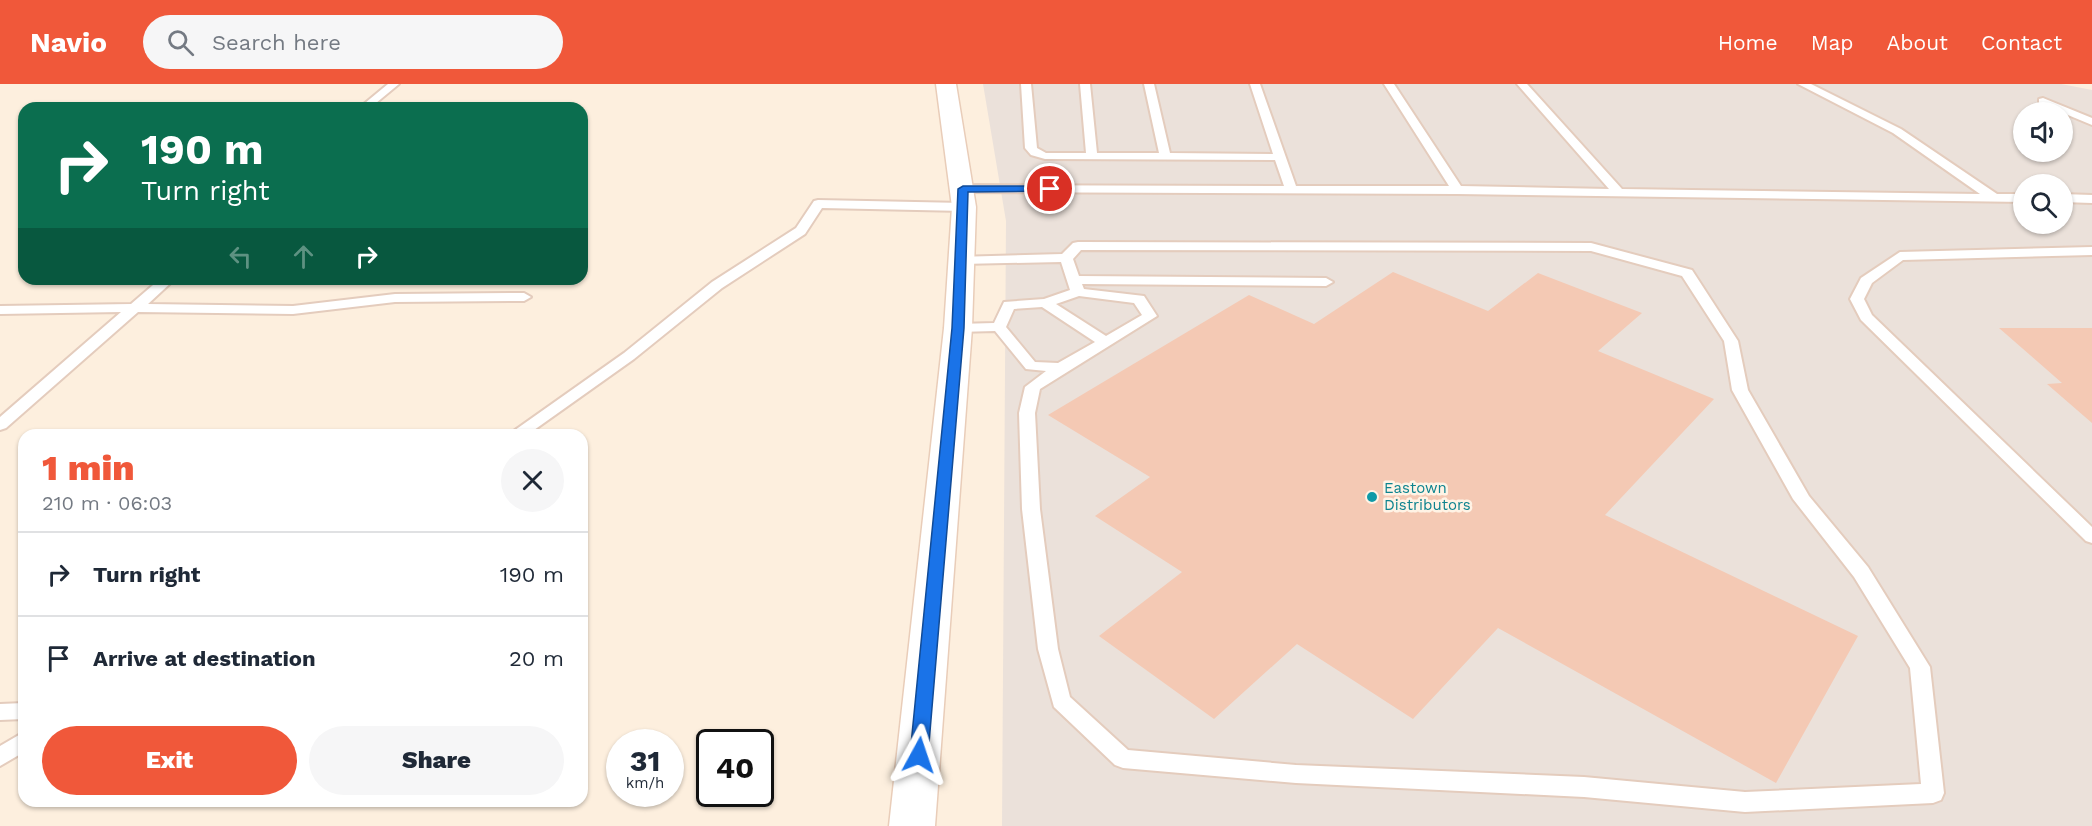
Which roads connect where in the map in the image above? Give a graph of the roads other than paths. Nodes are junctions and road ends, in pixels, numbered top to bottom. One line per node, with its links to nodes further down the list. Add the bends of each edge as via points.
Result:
1 (394, 84): 11 (lane)
2 (946, 84): 20 (street)
3 (1026, 84): 13 (lane, via 1031,148 1035,153)
4 (1084, 84): 13 (lane)
5 (1149, 84): 14 (lane)
6 (1255, 84): 15 (lane)
7 (1389, 84): 17 (lane)
8 (1522, 84): 18 (lane)
9 (1803, 84): 19 (lane, via 1897,131)
10 (2043, 101): 12 (lane)
11 (371, 102)
12 (2092, 122)
13 (1092, 156): 14 (lane)
14 (1165, 157): 15 (lane)
15 (1280, 157): 16 (lane)
16 (1292, 190): 17 (lane); 20 (lane)
17 (1457, 190): 18 (lane)
18 (1618, 192): 19 (lane)
19 (1993, 197): 21 (lane)
20 (963, 198): 26 (street); 39 (lane, via 819,204 801,231 717,285 628,356)
21 (2013, 198)
22 (2073, 198): 23 (lane)
23 (2092, 199)
24 (2092, 251): 40 (lane, via 1900,256 1866,281 1857,299 1866,317)
25 (1065, 258): 26 (lane); 29 (lane); 37 (lane, via 1078,246 1591,247 1687,273 1731,341 1740,390 1802,499 1861,572 1920,667 1934,793 1745,802 1584,787 1296,774 1123,759 1061,701 1048,649 1031,509 1027,413 1033,387)
26 (961, 260): 35 (street)
27 (1326, 282): 29 (lane)
28 (161, 285): 32 (lane)
29 (1075, 286): 31 (lane); 36 (lane, via 1138,299 1150,316)
30 (524, 297): 32 (lane, via 395,298 293,310)
31 (1045, 303): 34 (lane, via 1009,305); 36 (lane)
32 (135, 308): 33 (lane); 38 (lane)
33 (0, 310)
34 (999, 327): 35 (lane); 37 (lane, via 1031,366)
35 (958, 328): 45 (street)
36 (1105, 342): 37 (lane)
37 (1061, 368)
38 (0, 426)
39 (525, 429)
40 (2092, 537)
41 (18, 711): 42 (lane)
42 (0, 712)
43 (18, 745): 44 (lane)
44 (0, 757)
45 (912, 826)

